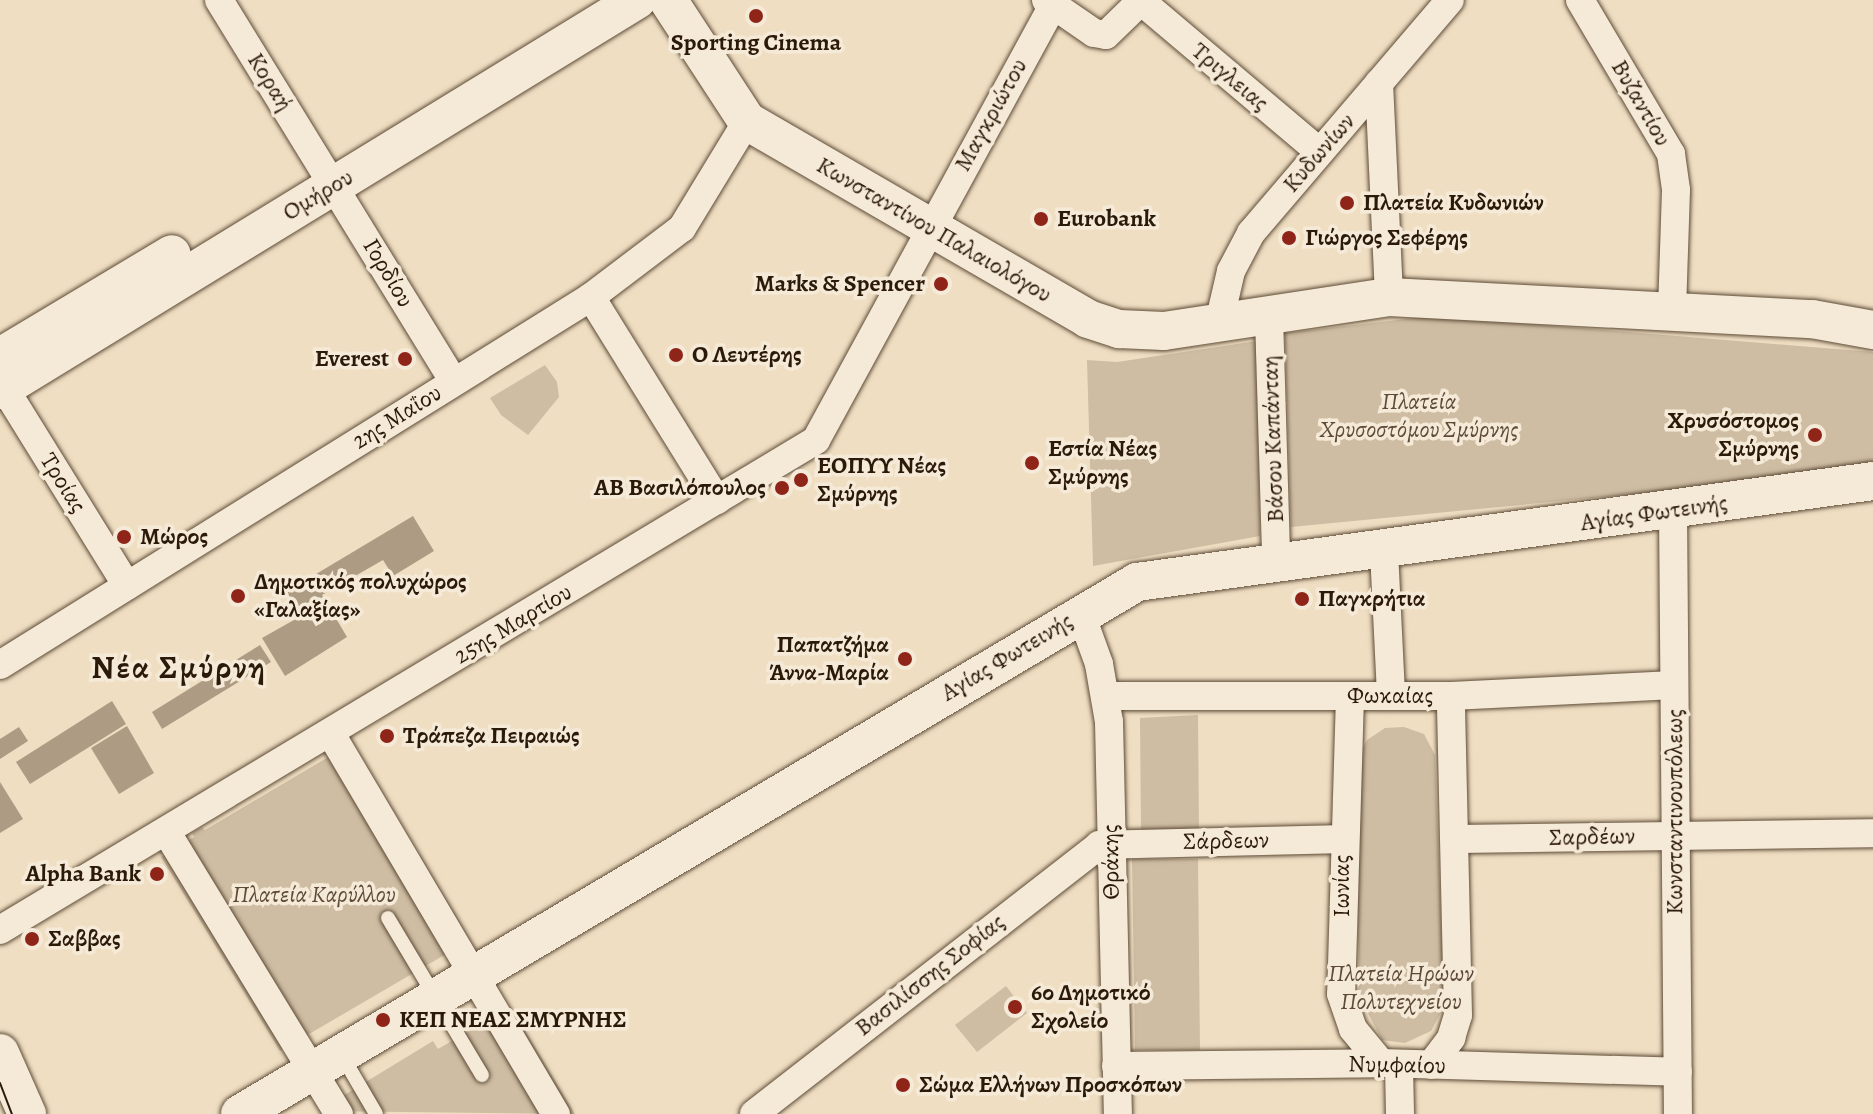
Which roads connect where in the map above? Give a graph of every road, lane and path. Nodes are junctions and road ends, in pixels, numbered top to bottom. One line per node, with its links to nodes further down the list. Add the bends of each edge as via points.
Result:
1 (219, 0): 12 (street, Κοραή)
2 (597, 0): 12 (street, Ομήρου)
3 (637, 0): 12 (street, Ομήρου)
4 (668, 0): 10 (street, Κωνσταντίνου Παλαιολόγου)
5 (1450, 0): 9 (street, Κυδωνίων)
6 (1580, 0): 16 (street, Βυζαντίου, via 1671,154 1676,190)
7 (1142, 1): 8 (street, via 1106,35); 11 (street, Τριγλειας)
8 (1050, 3): 13 (street, Μαγκριώτου)
9 (1379, 83): 11 (street, Κυδωνίων); 15 (street)
10 (747, 121): 13 (street, Κωνσταντίνου Παλαιολόγου); 14 (street, 2ης Μαΐου, via 682,228)
11 (1320, 152): 18 (street, Κυδωνίων, via 1251,233 1231,271)
12 (328, 175): 20 (street, Ομήρου); 21 (street, Γορδίου)
13 (929, 225): 18 (street, Κωνσταντίνου Παλαιολόγου, via 1088,319 1119,329 1164,331); 23 (street, 25ης Μαρτίου, via 816,440)
14 (591, 297): 21 (street, 2ης Μαΐου); 23 (street)
15 (1389, 297): 16 (street); 17 (street)
16 (1672, 311): 19 (street, via 1812,319)
17 (1269, 317): 18 (street, Κωνσταντίνου Παλαιολόγου); 26 (street, Βάσου Καπάνταη)
18 (1219, 323)
19 (1873, 330)
20 (1, 379): 27 (street, Τροίας)
21 (454, 382): 27 (street, 2ης Μαΐου)
22 (1873, 481): 24 (street, Αγίας Φωτεινής)
23 (717, 500): 35 (street, 25ης Μαρτίου)
24 (1673, 510): 25 (street, Αγίας Φωτεινής); 30 (street, Κωνσταντινουπόλεως)
25 (1384, 551): 26 (street, Αγίας Φωτεινής); 33 (street)
26 (1276, 560): 28 (street, Αγίας Φωτεινής, via 1149,578)
27 (127, 586): 29 (street, 2ης Μαΐου)
28 (1081, 614): 31 (street, Θράκης); 44 (street, Αγίας Φωτεινής)
29 (0, 665)
30 (1674, 685): 34 (street, Φωκαίας); 38 (street, Κωνσταντινουπόλεως)
31 (1106, 696): 32 (street, Φωκαίας); 41 (street, Θράκης)
32 (1350, 696): 33 (street, Φωκαίας); 39 (street, Ιωνίας)
33 (1391, 696): 34 (street, Φωκαίας)
34 (1451, 696): 40 (street)
35 (331, 734): 36 (street, 25ης Μαρτίου); 44 (street)
36 (166, 831): 43 (street, 25ης Μαρτίου); 47 (street)
37 (1873, 833): 38 (street, Σαρδέων)
38 (1675, 836): 40 (street, Σαρδέων); 51 (street, Κωνσταντινουπόλεως)
39 (1342, 839): 41 (street, Σάρδεων); 48 (street, Ιωνίας, via 1341,994 1353,1029)
40 (1455, 839): 49 (street, via 1458,1015 1451,1038)
41 (1110, 842): 50 (street, Θράκης); 58 (street, Βασιλίσσης Σοφίας, via 1091,849)
42 (388, 918): 45 (lane)
43 (0, 930)
44 (473, 975): 45 (street, Αγίας Φωτεινής); 57 (street)
45 (436, 997): 47 (street, Αγίας Φωτεινής); 52 (lane)
46 (0, 1053): 53 (street)
47 (326, 1062): 54 (street, Αγίας Φωτεινής); 55 (street); 56 (lane)
48 (1390, 1065): 49 (street, Νυμφαίου); 50 (street, Νυμφαίου); 60 (street)
49 (1431, 1065): 51 (street, Νυμφαίου)
50 (1116, 1066): 59 (street, Θράκης)
51 (1678, 1072): 61 (street, Κωνσταντινουπόλεως)
52 (482, 1075)
53 (27, 1114)
54 (240, 1114)
55 (339, 1114)
56 (376, 1114)
57 (556, 1114)
58 (754, 1114)
59 (1118, 1114)
60 (1400, 1114)
61 (1678, 1114)

